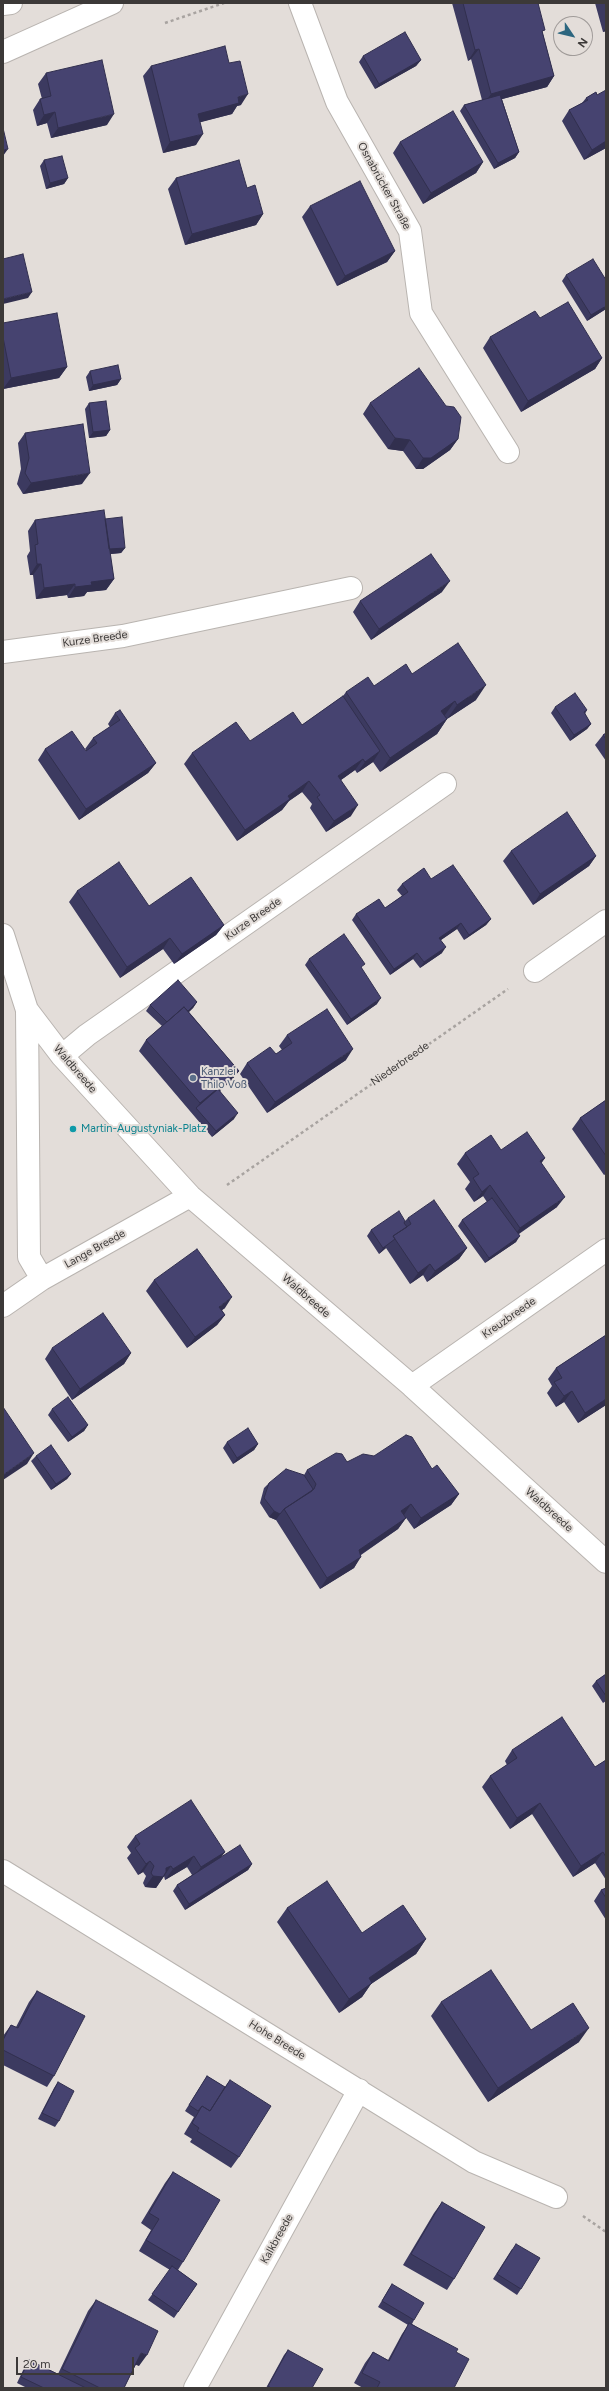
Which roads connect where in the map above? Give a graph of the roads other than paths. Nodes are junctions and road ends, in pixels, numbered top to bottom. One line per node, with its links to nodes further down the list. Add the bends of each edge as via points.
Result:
1 (11, 3): 4 (street)
2 (112, 3): 5 (street)
3 (300, 3): 6 (street, Osnabrücker Straße, via 337,102 410,232 421,313)
4 (3, 4)
5 (3, 52)
6 (508, 452)
7 (351, 588): 8 (street, Kurze Breede, via 123,636)
8 (3, 652)
9 (445, 784): 14 (street, Kurze Breede, via 87,1035)
10 (606, 922): 12 (street)
11 (3, 935): 13 (street, Waldbreede)
12 (535, 971)
13 (27, 1010): 14 (street, Waldbreede); 17 (street, Waldbreede, via 29,1257)
14 (62, 1056): 15 (street, Waldbreede)
15 (190, 1196): 17 (street, Lange Breede); 19 (street, Waldbreede)
16 (606, 1250): 19 (street, Kreuzbreede)
17 (42, 1279): 18 (street, Lange Breede)
18 (3, 1306)
19 (412, 1386): 20 (street, Waldbreede)
20 (606, 1562)
21 (3, 1871): 22 (street, Hohe Breede)
22 (359, 2090): 23 (street, Hohe Breede, via 474,2162); 24 (street, Kalkbreede)
23 (556, 2197)
24 (195, 2388)

